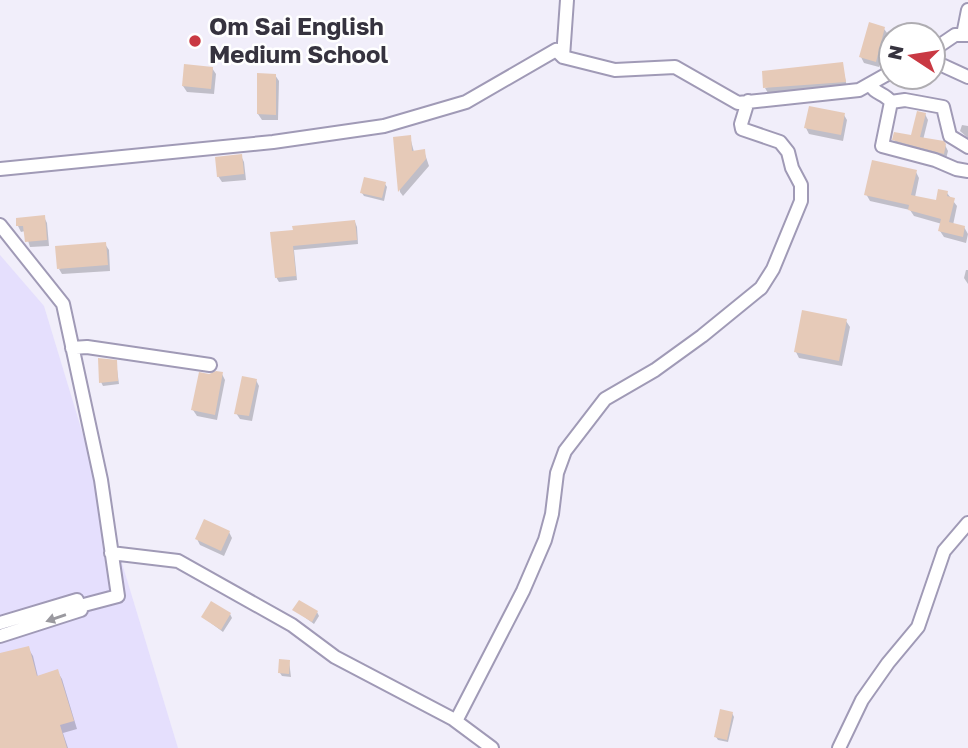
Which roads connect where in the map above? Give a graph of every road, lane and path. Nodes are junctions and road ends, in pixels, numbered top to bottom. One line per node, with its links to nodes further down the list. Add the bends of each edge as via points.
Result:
1 (567, 0): 5 (street)
2 (968, 10): 3 (street)
3 (965, 35): 4 (street)
4 (947, 40)
5 (563, 57): 10 (street, via 615,70 675,67 738,103); 13 (street, via 556,50 466,102 384,126 273,142)
6 (947, 67): 7 (street)
7 (968, 77)
8 (877, 80): 9 (street)
9 (870, 84): 10 (street, via 859,90); 11 (street)
10 (748, 102): 23 (street, via 742,129 780,142 801,185 801,201 773,269 761,288 702,336 605,399 565,451 545,540)
11 (891, 102): 12 (street, via 920,101 943,107 950,136); 14 (street, via 882,146)
12 (968, 147)
13 (0, 169)
14 (968, 171)
15 (0, 225): 16 (street, via 63,304)
16 (72, 348): 17 (street); 19 (street, via 101,480)
17 (209, 365)
18 (968, 523): 25 (street, via 944,551 918,627 862,699)
19 (111, 554): 20 (street, via 118,596); 23 (street, via 178,561 292,625 335,657)
20 (80, 606): 21 (street, via 77,600); 22 (street, one-way to 22, via 81,610)
21 (0, 623)
22 (0, 636)
23 (456, 721): 24 (street)
24 (492, 748)
25 (839, 748)

